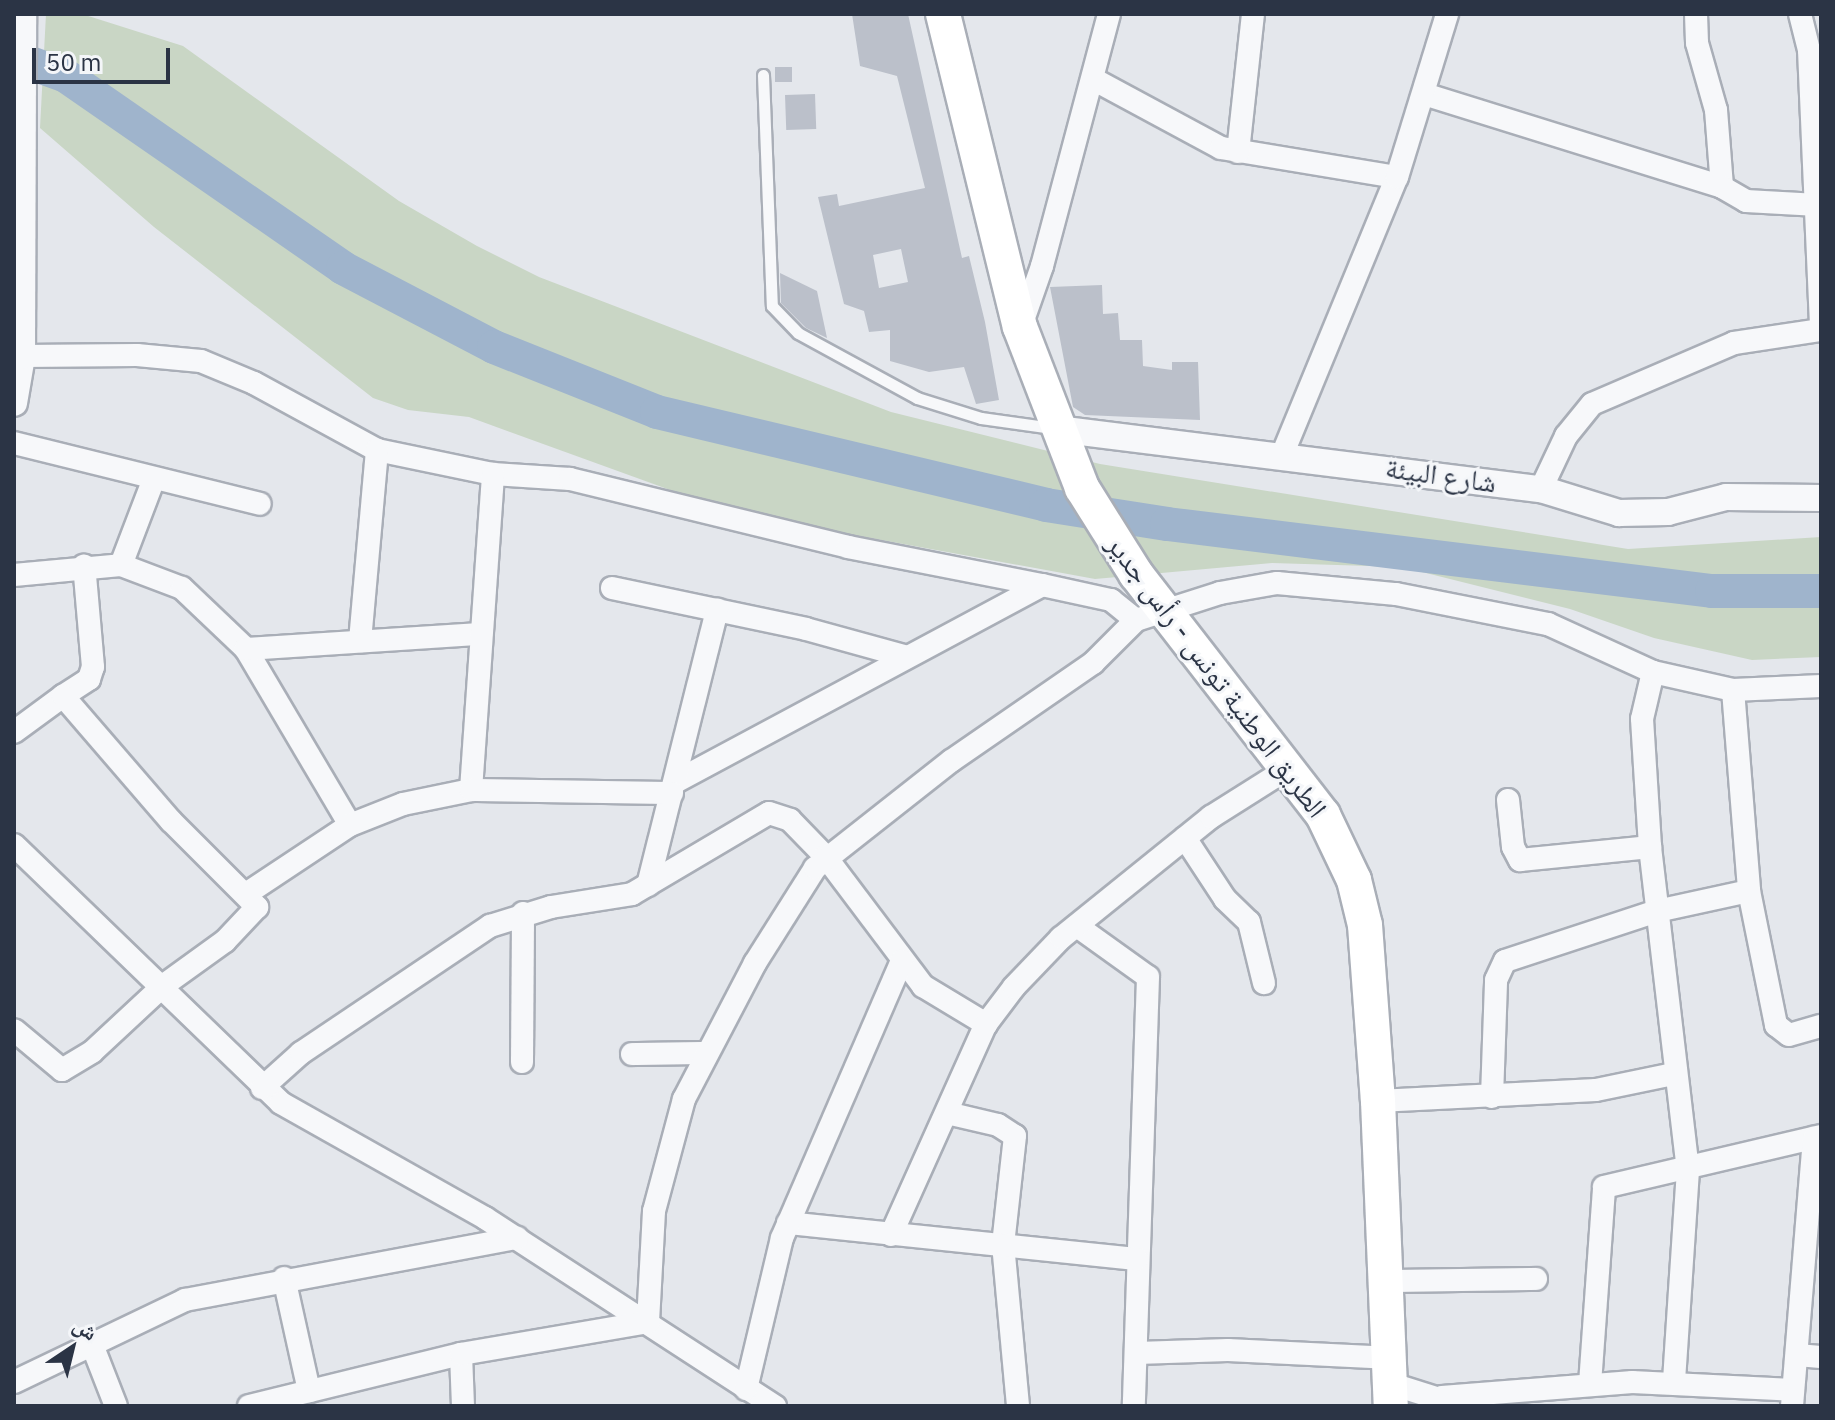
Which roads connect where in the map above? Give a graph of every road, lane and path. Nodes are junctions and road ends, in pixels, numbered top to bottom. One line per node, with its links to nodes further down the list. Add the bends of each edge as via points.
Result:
1 (23, 14): 15 (street)
2 (943, 14): 18 (main road, الطريق الوطنية تونس - رأس جدير)
3 (1109, 14): 9 (street)
4 (1253, 14): 11 (street)
5 (1447, 14): 10 (street)
6 (1696, 14): 13 (street, via 1697,43 1716,110)
7 (1800, 14): 14 (street, via 1809,50)
8 (763, 75): 22 (lane, via 772,306 783,320 855,368 917,398)
9 (1093, 79): 11 (street, via 1203,141); 18 (street)
10 (1424, 94): 12 (street); 13 (street)
11 (1238, 152): 12 (street)
12 (1397, 177): 25 (street)
13 (1722, 187): 14 (street, via 1761,204)
14 (1818, 205): 16 (street)
15 (17, 234): 17 (street)
16 (1821, 321)
17 (17, 323): 20 (street)
18 (1020, 327): 22 (main road, الطريق الوطنية تونس - رأس جدير)
19 (1821, 330): 28 (street, via 1734,343 1592,404 1566,436)
20 (22, 356): 21 (street); 24 (street, via 137,355 201,361 254,383)
21 (14, 403)
22 (1060, 438): 25 (street, شارع البيئة); 37 (main road, الطريق الوطنية تونس - رأس جدير, via 1082,488 1136,574)
23 (14, 443): 27 (street)
24 (377, 450): 26 (street); 39 (street)
25 (1283, 453): 28 (street, شارع البيئة)
26 (493, 474): 34 (street, via 570,479 848,547); 38 (street)
27 (153, 481): 30 (street); 32 (street)
28 (1541, 489): 29 (street, شارع البيئة, via 1593,508 1646,515 1726,497)
29 (1821, 498)
30 (260, 504)
31 (84, 565): 32 (street); 33 (street); 45 (street, via 93,667 89,679)
32 (121, 565): 40 (street, via 182,588)
33 (14, 575)
34 (1042, 585): 37 (street, via 1111,600); 41 (street)
35 (612, 588): 36 (street)
36 (717, 610): 41 (street); 48 (street)
37 (1150, 616): 42 (street, via 1220,593 1277,583 1396,594 1548,624); 47 (main road, الطريق الوطنية تونس - رأس جدير); 55 (street)
38 (481, 634): 39 (street); 49 (street)
39 (360, 641): 40 (street)
40 (246, 649): 51 (street)
41 (904, 656): 48 (street)
42 (1653, 672): 44 (street); 54 (street, via 1642,719)
43 (1821, 686): 44 (street)
44 (1733, 690): 57 (street)
45 (63, 696): 46 (street); 58 (street, via 171,821)
46 (14, 732)
47 (1290, 767): 52 (street); 74 (main road, الطريق الوطنية تونس - رأس جدير, via 1340,844 1354,880 1365,925)
48 (675, 787): 49 (street); 56 (street)
49 (471, 790): 51 (street, via 403,804)
50 (1508, 800): 54 (street, via 1513,847 1520,860)
51 (350, 825): 58 (street)
52 (1185, 838): 61 (street); 63 (street, via 1225,899 1249,922)
53 (14, 845): 64 (street)
54 (1650, 847): 59 (street)
55 (825, 856): 56 (street, via 790,820 769,813); 62 (street); 68 (street, via 755,963)
56 (648, 885): 60 (street, via 611,900)
57 (1749, 891): 59 (street); 66 (street, via 1776,1025 1789,1035)
58 (246, 894): 64 (street, via 257,907 251,918)
59 (1657, 911): 71 (street); 73 (street, via 1505,961 1496,980)
60 (523, 913): 70 (street); 72 (street, via 490,926 389,992 301,1053)
61 (1077, 926): 65 (street, via 1036,962); 82 (street, via 1148,977)
62 (902, 961): 65 (street, via 923,986); 78 (street)
63 (1264, 983)
64 (164, 985): 67 (street, via 92,1052 62,1070); 72 (street)
65 (986, 1024): 75 (street)
66 (1821, 1026)
67 (14, 1030)
68 (706, 1053): 69 (street); 86 (street, via 662,1167)
69 (632, 1054)
70 (522, 1062)
71 (1673, 1074): 73 (street, via 1596,1090); 77 (street)
72 (262, 1088): 80 (street)
73 (1492, 1097): 74 (street)
74 (1378, 1101): 85 (main road, الطريق الوطنية تونس - رأس جدير)
75 (947, 1113): 79 (street); 81 (street, via 998,1125 1015,1136)
76 (1818, 1137): 77 (street); 90 (street)
77 (1688, 1170): 94 (street); 95 (street, via 1604,1187)
78 (788, 1223): 79 (street); 96 (street, via 755,1336)
79 (891, 1235): 81 (street)
80 (517, 1238): 83 (street); 86 (street)
81 (1003, 1244): 82 (street); 104 (street)
82 (1137, 1259): 88 (street)
83 (284, 1278): 87 (street, via 185,1300); 97 (street)
84 (1536, 1279): 85 (street)
85 (1387, 1281): 93 (main road, الطريق الوطنية تونس - رأس جدير)
86 (648, 1322): 89 (street); 96 (street)
87 (91, 1342): 92 (street); 100 (street)
88 (1137, 1353): 93 (street, via 1228,1350); 105 (street)
89 (461, 1354): 97 (street); 102 (street)
90 (1797, 1355): 91 (street); 98 (street)
91 (1821, 1357)
92 (14, 1382)
93 (1391, 1383): 99 (street)
94 (1674, 1383): 95 (street); 98 (street)
95 (1590, 1384): 99 (street)
96 (746, 1389): 103 (street)
97 (309, 1391): 101 (street)
98 (1793, 1398)
99 (1450, 1402)
100 (116, 1406)
101 (249, 1406)
102 (463, 1406)
103 (775, 1406)
104 (1018, 1406)
105 (1134, 1406)

